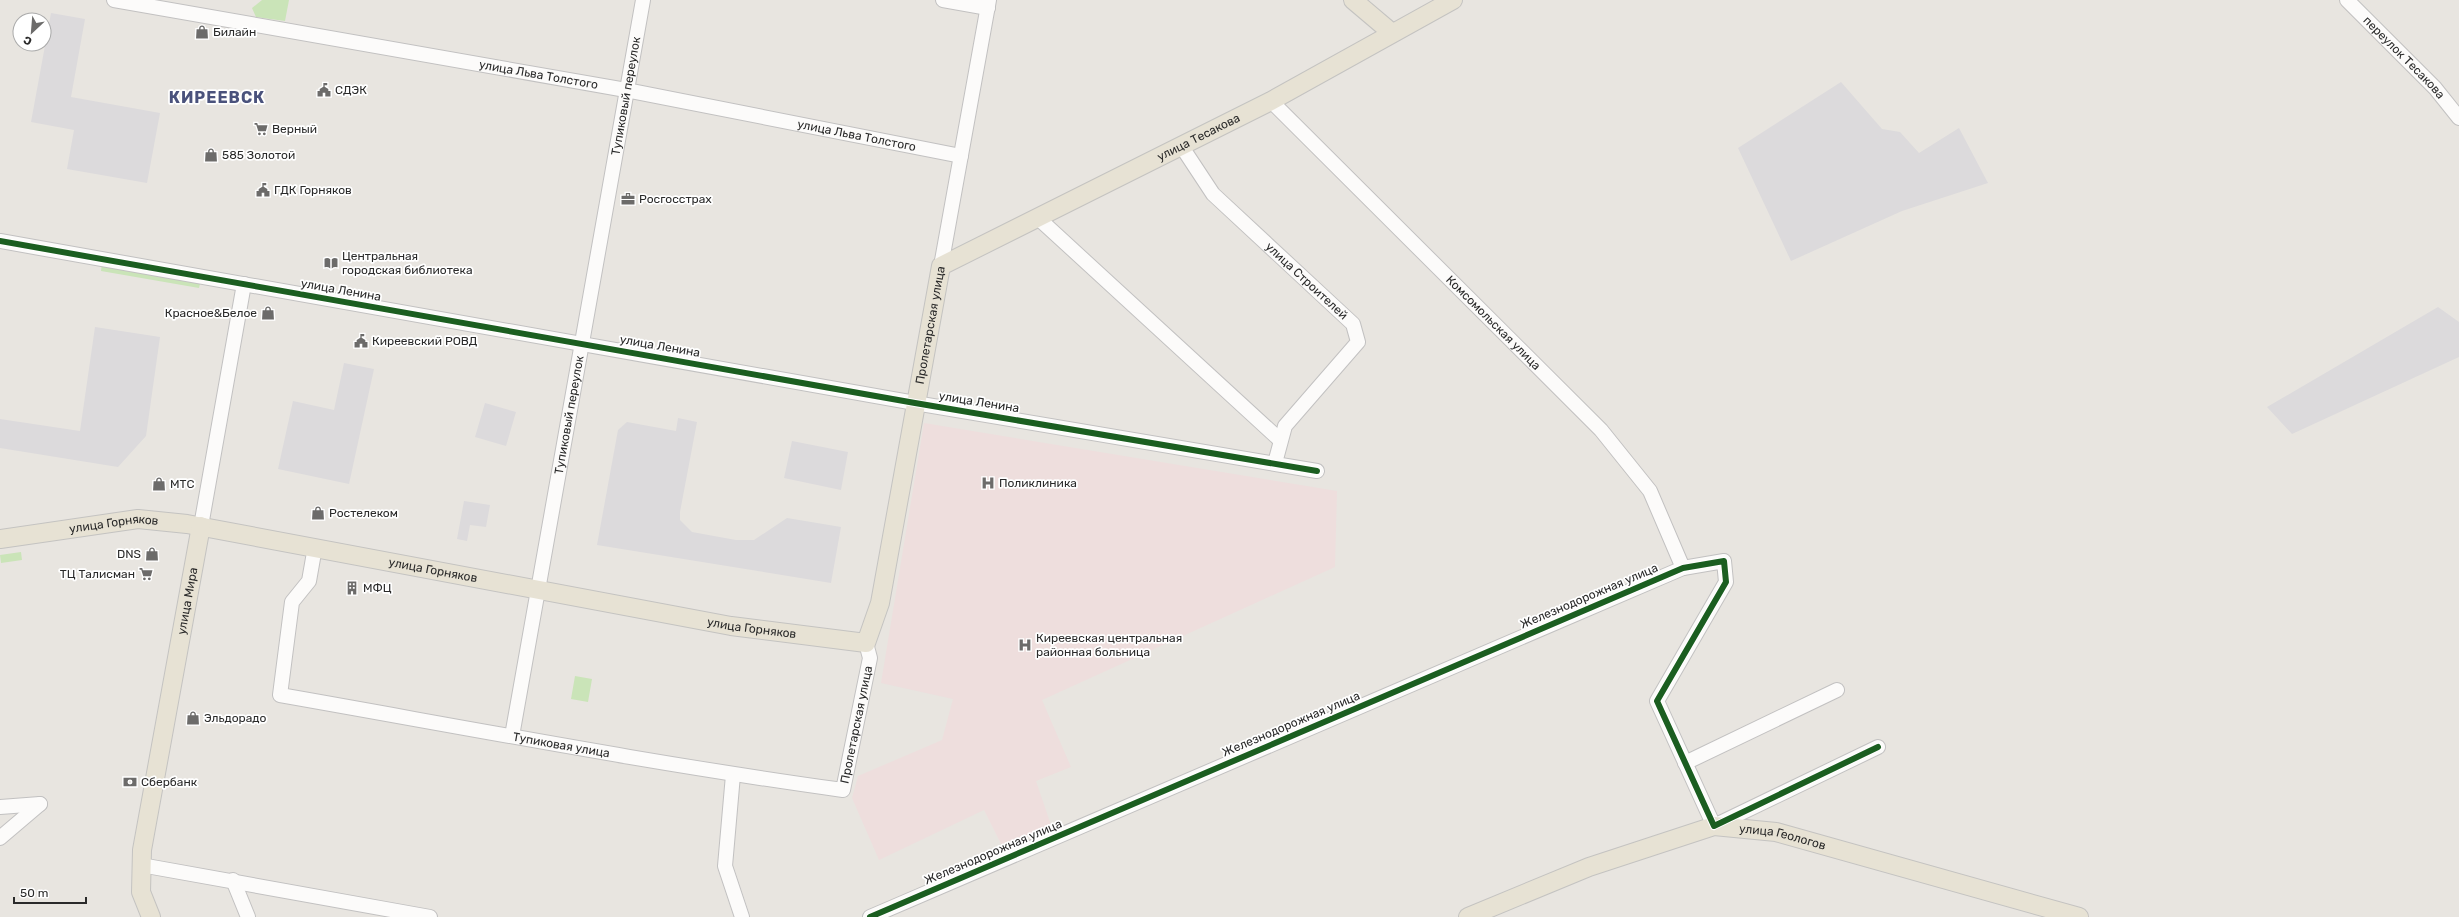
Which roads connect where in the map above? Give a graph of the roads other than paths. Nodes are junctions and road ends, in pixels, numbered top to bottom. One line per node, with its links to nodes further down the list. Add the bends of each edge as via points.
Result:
1 (114, 0): 7 (street, улица Льва Толстого)
2 (643, 0): 10 (street, Тупиковый переулок)
3 (943, 0): 8 (street)
4 (1353, 0): 9 (main road)
5 (1453, 0): 9 (main road, улица Тесакова)
6 (2347, 0): 12 (street, переулок Тесакова, via 2435,88)
7 (164, 4): 10 (street, улица Льва Толстого)
8 (989, 4): 14 (street, Пролетарская улица)
9 (1392, 33): 11 (main road, улица Тесакова)
10 (626, 90): 14 (street, улица Льва Толстого); 19 (street, Тупиковый переулок)
11 (1271, 101): 13 (main road, улица Тесакова); 27 (street, Комсомольская улица, via 1601,430 1650,491)
12 (2459, 118)
13 (1182, 147): 15 (main road, улица Тесакова); 21 (street, улица Строителей, via 1213,194 1353,324 1358,342 1285,426)
14 (961, 156): 17 (street, Пролетарская улица)
15 (1037, 217): 17 (main road, улица Тесакова); 21 (street)
16 (0, 241): 18 (street, улица Ленина)
17 (940, 266): 20 (main road, Пролетарская улица)
18 (244, 284): 19 (street, улица Ленина); 24 (street, улица Мира)
19 (582, 343): 20 (street, улица Ленина); 28 (street, Тупиковый переулок)
20 (915, 403): 22 (street, улица Ленина); 29 (main road, Пролетарская улица, via 880,603)
21 (1280, 440): 22 (street, улица Строителей)
22 (1275, 463): 23 (street, улица Ленина)
23 (1317, 471)
24 (201, 526): 25 (main road, улица Горняков, via 138,519); 26 (main road, улица Горняков); 39 (main road, улица Мира)
25 (0, 539)
26 (315, 547): 28 (main road, улица Горняков); 31 (street, Тупиковая улица, via 309,581 292,602 280,695)
27 (1683, 568): 33 (street, Железнодорожная улица, via 1724,561 1726,582 1657,701); 45 (street, Железнодорожная улица)
28 (537, 591): 29 (main road, улица Горняков, via 731,626); 31 (street, Тупиковый переулок)
29 (866, 643): 35 (street, Пролетарская улица, via 870,658)
30 (1837, 690): 33 (street)
31 (512, 736): 34 (street, Тупиковая улица)
32 (1878, 747): 37 (street)
33 (1685, 763): 37 (street)
34 (733, 775): 35 (street, Тупиковая улица); 44 (street, via 725,866)
35 (843, 790)
36 (0, 807): 38 (street, via 40,804)
37 (1714, 826): 46 (main road, улица Геологов, via 1589,866); 47 (main road, улица Геологов, via 1776,832)
38 (0, 838)
39 (141, 865): 40 (street); 41 (main road, улица Мира, via 141,892)
40 (233, 880): 42 (street); 43 (street)
41 (151, 917)
42 (248, 917)
43 (430, 917)
44 (742, 917)
45 (870, 917)
46 (1468, 917)
47 (2079, 917)

